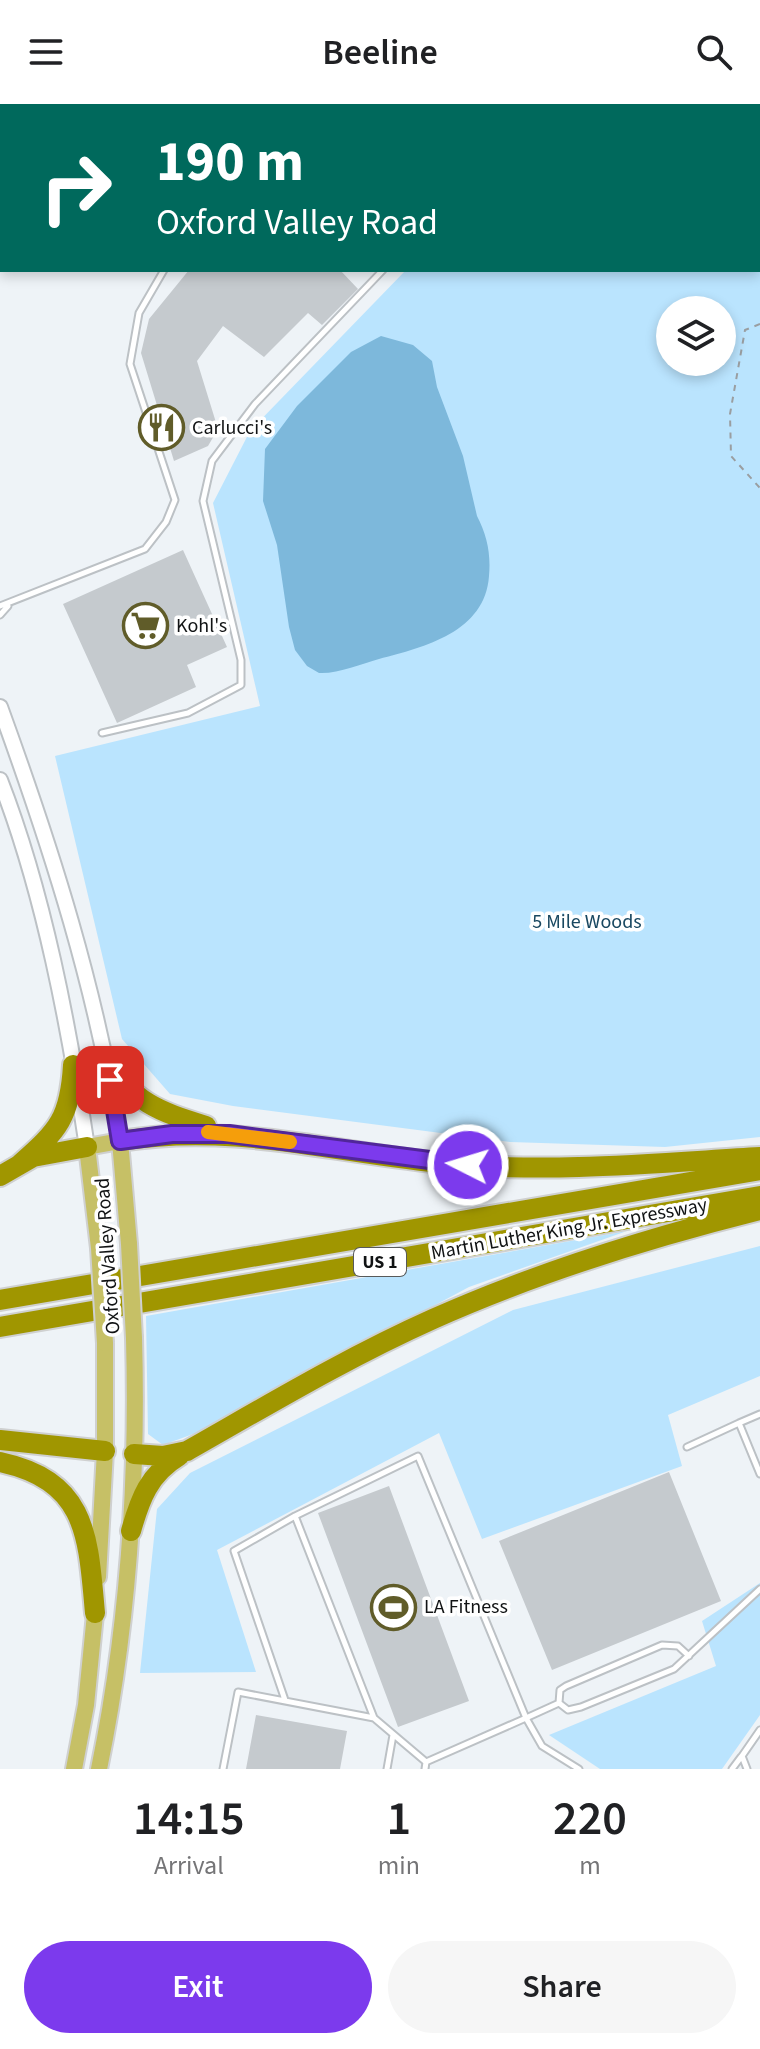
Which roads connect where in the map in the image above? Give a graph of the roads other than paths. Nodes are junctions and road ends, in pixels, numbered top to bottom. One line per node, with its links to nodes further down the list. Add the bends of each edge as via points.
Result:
1 (163, 272): 4 (lane, via 139,313 130,364 175,500 166,522 145,549)
2 (381, 272): 7 (lane, via 255,404 212,461 203,501 241,660 241,685 188,713)
3 (0, 606): 4 (lane)
4 (9, 606): 5 (lane)
5 (0, 615)
6 (0, 707): 9 (main road, Oxford Valley Road, via 61,881)
7 (102, 733)
8 (0, 780): 10 (main road, Oxford Valley Road, via 34,888)
9 (106, 1057): 11 (highway, via 122,1083 152,1108); 12 (main road, Oxford Valley Road)
10 (73, 1065): 13 (main road, Oxford Valley Road); 15 (highway, via 63,1120)
11 (229, 1134): 12 (highway); 14 (highway, via 498,1167)
12 (120, 1141): 13 (main road); 28 (main road, Oxford Valley Road, bridge, via 134,1338)
13 (87, 1147): 15 (highway, via 47,1152); 26 (main road, Oxford Valley Road, bridge, via 105,1343)
14 (760, 1157)
15 (20, 1164): 17 (highway)
16 (760, 1170): 20 (highway, Martin Luther King Jr. Expressway / US 1)
17 (0, 1176)
18 (760, 1196): 21 (highway, Martin Luther King Jr. Expressway / US 1)
19 (760, 1210): 27 (highway, via 605,1253 476,1300 345,1362)
20 (0, 1300)
21 (0, 1327)
22 (760, 1414): 23 (lane)
23 (739, 1423): 25 (lane); 30 (lane)
24 (0, 1440): 26 (highway)
25 (687, 1447)
26 (105, 1451): 28 (main road); 34 (main road, Oxford Valley Road)
27 (187, 1451): 28 (highway); 32 (highway, via 153,1476)
28 (134, 1454): 32 (main road, Oxford Valley Road)
29 (0, 1462): 34 (highway, via 48,1479 74,1506 88,1545)
30 (760, 1474)
31 (295, 1516): 36 (lane, via 234,1551); 38 (lane); 39 (lane, via 418,1456)
32 (131, 1531): 45 (main road, Oxford Valley Road)
33 (760, 1589): 35 (lane)
34 (95, 1613): 44 (main road, Oxford Valley Road)
35 (689, 1656): 37 (lane, via 629,1690 568,1710); 37 (lane, via 678,1646 662,1645 566,1686 560,1690)
36 (285, 1701): 38 (lane); 46 (lane, via 238,1692)
37 (559, 1703): 39 (lane)
38 (374, 1718): 41 (lane)
39 (526, 1718): 43 (lane); 48 (lane, via 542,1746)
40 (760, 1730): 42 (lane)
41 (393, 1734): 43 (lane); 47 (lane)
42 (742, 1756): 49 (lane); 50 (lane)
43 (425, 1766)
44 (74, 1769)
45 (99, 1769)
46 (223, 1769)
47 (387, 1769)
48 (579, 1769)
49 (732, 1769)
50 (747, 1769)

